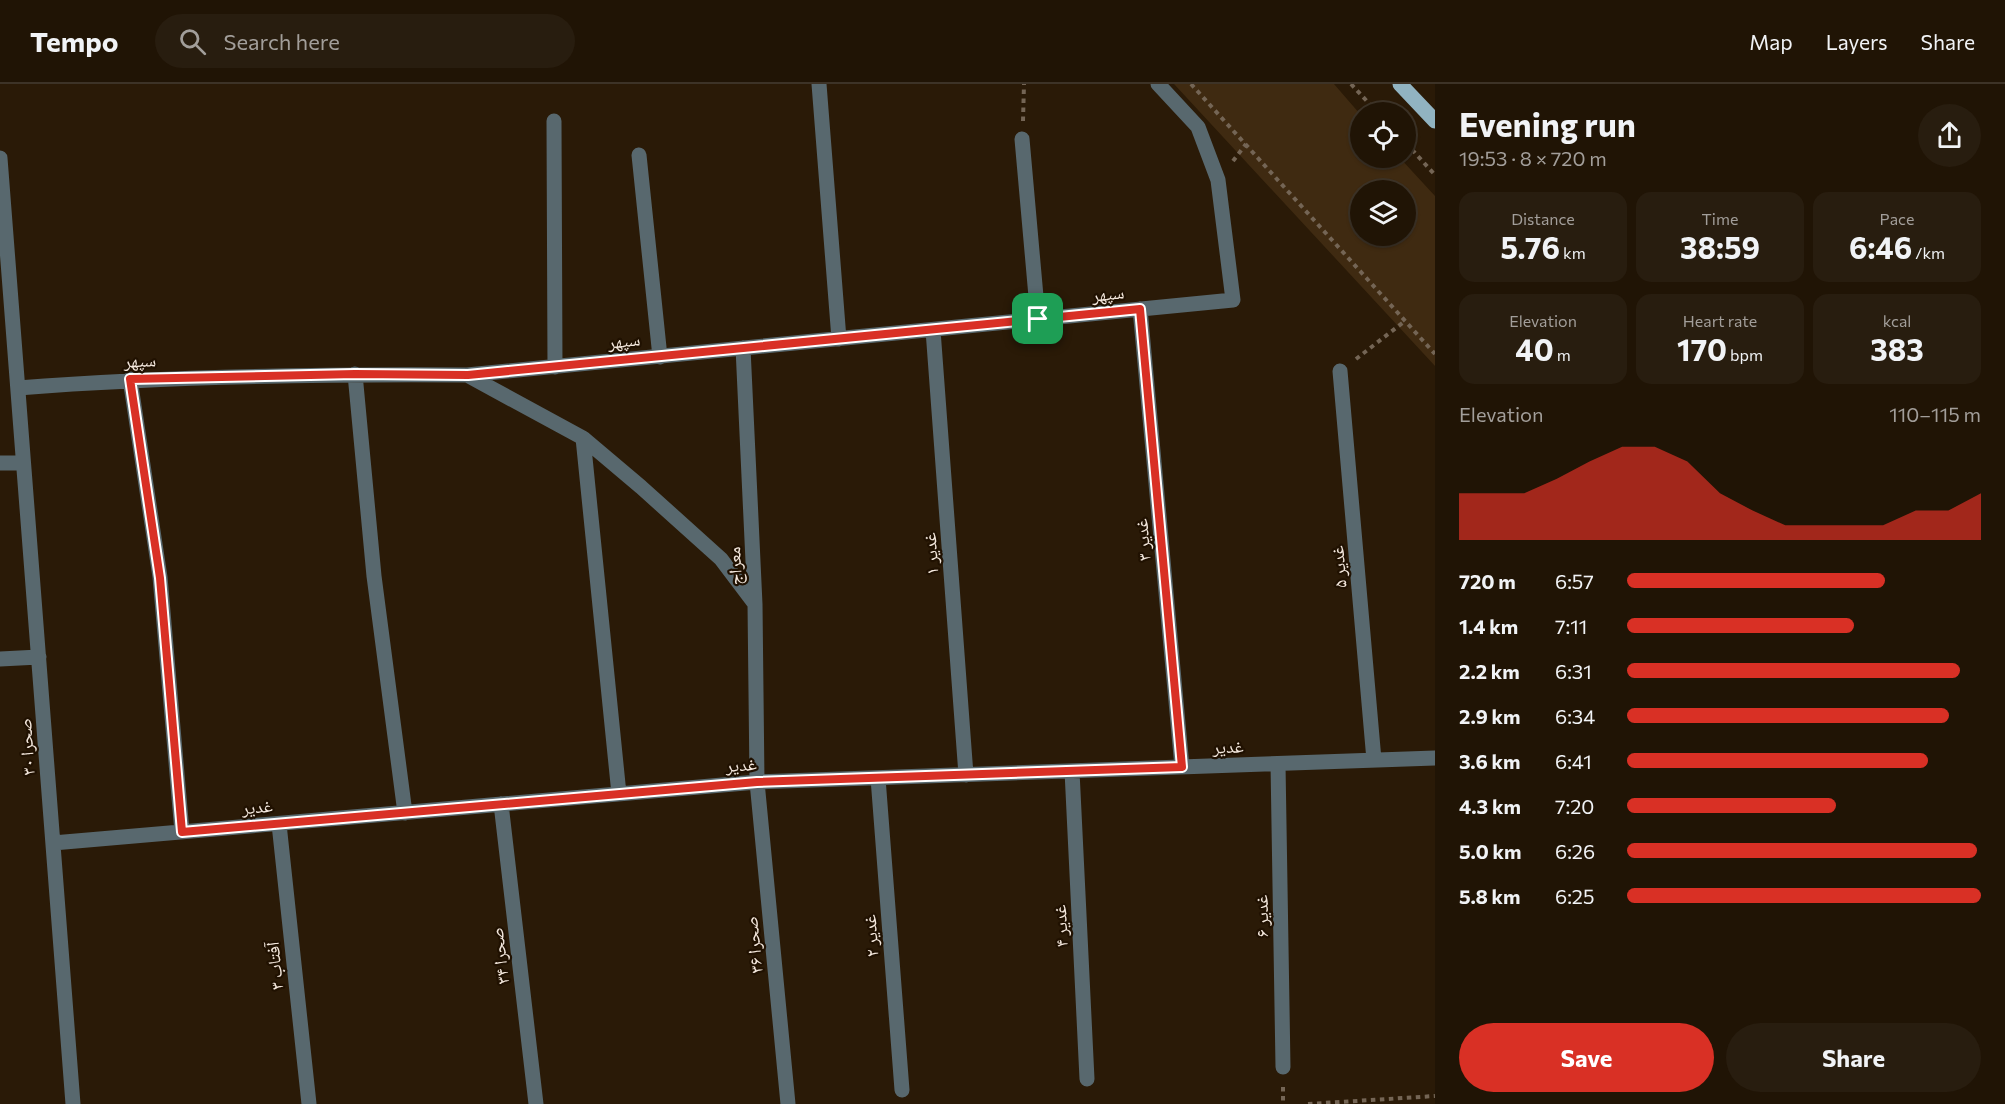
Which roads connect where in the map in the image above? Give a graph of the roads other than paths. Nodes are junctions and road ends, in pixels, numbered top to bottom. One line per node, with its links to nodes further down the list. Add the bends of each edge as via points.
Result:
1 (819, 84): 12 (street)
2 (1158, 84): 9 (street, سپهر, via 1198,127 1218,180 1233,300)
3 (1400, 84): 5 (main road)
4 (555, 121): 16 (street)
5 (1435, 121)
6 (1022, 140): 10 (street)
7 (639, 155): 14 (street)
8 (0, 158): 15 (street, صحرا ۳۰)
9 (1140, 309): 10 (street, سپهر); 31 (street, غدیر ۳)
10 (1038, 319): 11 (street, سپهر)
11 (933, 330): 12 (street, سپهر); 33 (street, غدیر ۱)
12 (838, 339): 13 (street, سپهر)
13 (743, 348): 14 (street, سپهر); 25 (street, معراج)
14 (660, 357): 16 (street, سپهر)
15 (8, 358): 21 (street, صحرا ۳۰)
16 (555, 367): 19 (street, سپهر)
17 (1340, 371): 29 (street, غدیر ۵)
18 (355, 374): 19 (street, سپهر); 20 (street, سپهر); 38 (street, via 374,576)
19 (468, 375): 22 (street)
20 (130, 379): 21 (street, سپهر); 40 (street, via 160,578)
21 (18, 388): 24 (street, صحرا ۳۰)
22 (583, 438): 25 (street, via 721,559); 36 (street)
23 (0, 463): 24 (street)
24 (23, 463): 26 (street, صحرا ۳۰)
25 (755, 604): 35 (street, معراج)
26 (39, 657): 27 (street); 41 (street, صحرا ۳۰)
27 (0, 658)
28 (1435, 758): 29 (street, غدیر)
29 (1374, 760): 30 (street, غدیر)
30 (1278, 764): 31 (street, غدیر); 42 (street, غدیر ۶)
31 (1182, 767): 32 (street, غدیر)
32 (1072, 771): 33 (street, غدیر); 43 (street, غدیر ۴)
33 (966, 775): 34 (street, غدیر)
34 (878, 778): 35 (street, غدیر); 44 (street, غدیر ۲)
35 (757, 782): 36 (street, غدیر); 48 (street, صحرا ۳۶)
36 (619, 794): 37 (street, غدیر)
37 (501, 804): 38 (street, غدیر); 47 (street, صحرا ۳۴)
38 (405, 813): 39 (street, غدیر)
39 (279, 824): 40 (street, غدیر); 46 (street, آفتاب ۳)
40 (182, 832): 41 (street, غدیر)
41 (53, 843): 45 (street, صحرا ۳۰)
42 (1283, 1067)
43 (1087, 1079)
44 (902, 1090)
45 (73, 1104)
46 (309, 1104)
47 (536, 1104)
48 (788, 1104)

